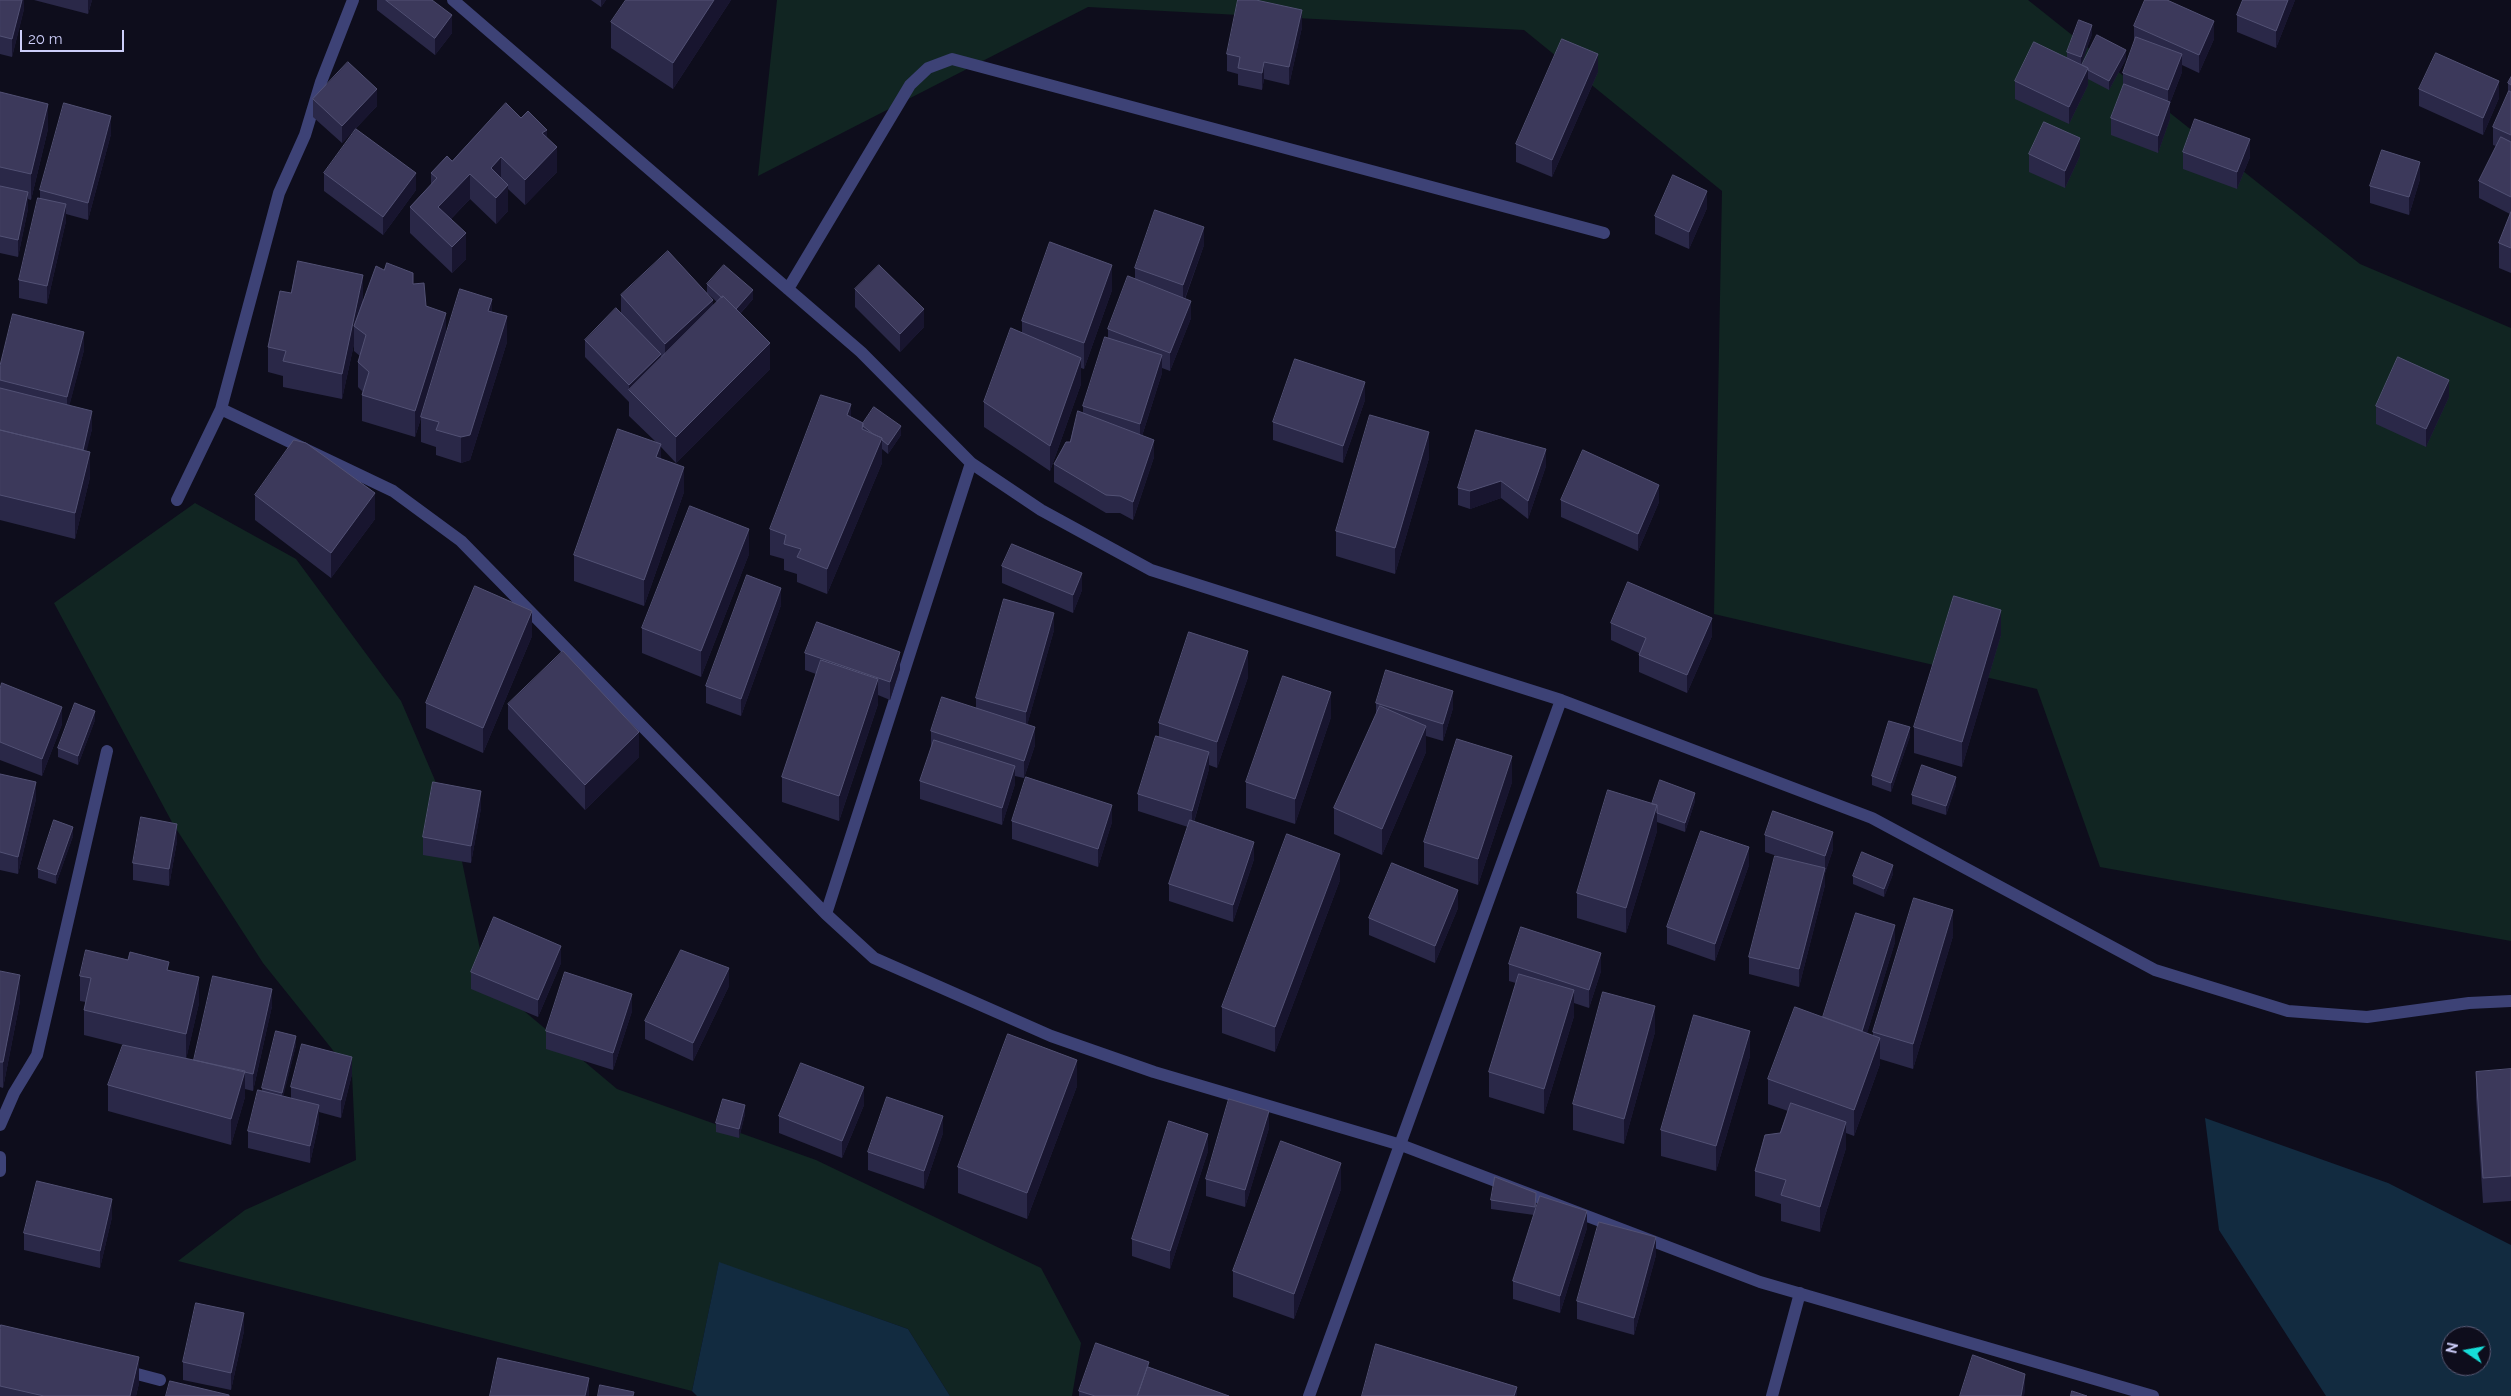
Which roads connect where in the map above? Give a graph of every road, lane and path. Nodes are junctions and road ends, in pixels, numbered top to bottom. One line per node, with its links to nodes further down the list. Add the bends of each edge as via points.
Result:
1 (353, 0): 5 (street, via 304,135 279,192)
2 (453, 0): 4 (street)
3 (1604, 233): 4 (street, via 952,60 928,68 910,85)
4 (788, 289): 6 (street, via 861,352)
5 (221, 409): 7 (street); 10 (street, via 393,491 461,541)
6 (971, 463): 8 (street, via 1041,510 1151,570); 10 (street)
7 (177, 500)
8 (1561, 700): 11 (street, via 1872,818 2155,970 2288,1011 2367,1017 2469,1003); 13 (street)
9 (107, 752): 12 (street, via 37,1055 14,1093)
10 (826, 914): 13 (street, via 874,958 1051,1036 1154,1072)
11 (2511, 1001)
12 (0, 1125)
13 (1401, 1145): 16 (street, via 1760,1282); 19 (street)
14 (0, 1156): 15 (street)
15 (0, 1171)
16 (1800, 1293): 20 (street); 21 (street)
17 (107, 1365): 18 (street)
18 (160, 1380)
19 (1309, 1396)
20 (1772, 1396)
21 (2153, 1396)

